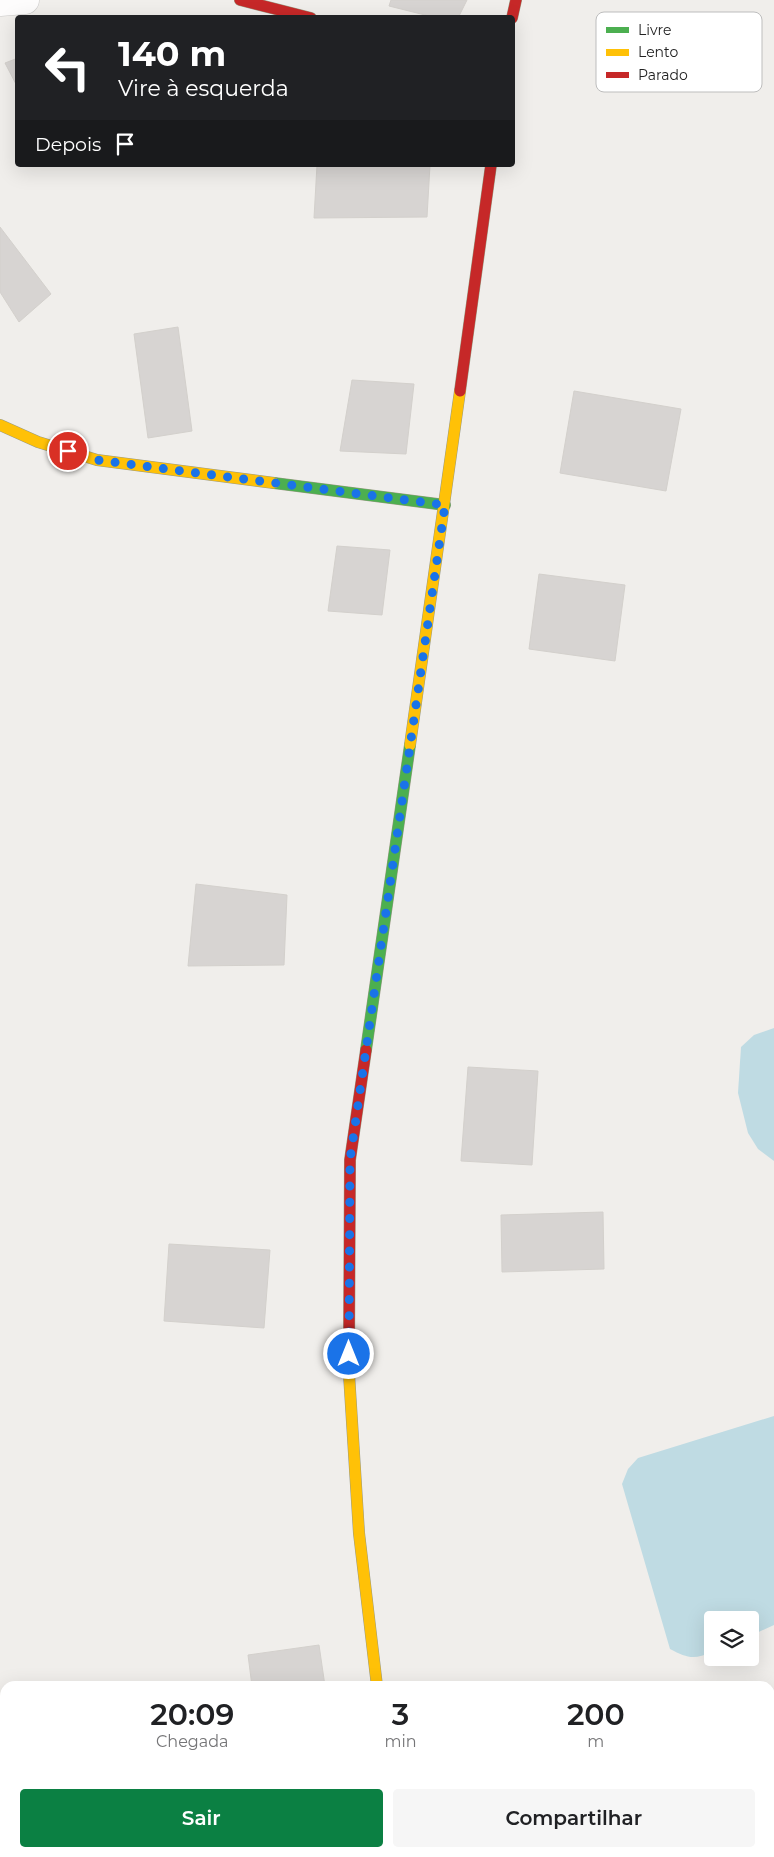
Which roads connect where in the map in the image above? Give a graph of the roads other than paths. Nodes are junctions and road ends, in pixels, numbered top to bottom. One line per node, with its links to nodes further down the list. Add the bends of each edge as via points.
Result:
1 (26, 0): 4 (street)
2 (240, 0): 5 (street)
3 (516, 0): 6 (street)
4 (0, 2)
5 (299, 15)
6 (513, 15)
7 (491, 167): 9 (street)
8 (0, 425): 9 (street, via 38,442 97,460)
9 (445, 505): 10 (street, via 350,1160 349,1374 359,1533)
10 (376, 1681)

